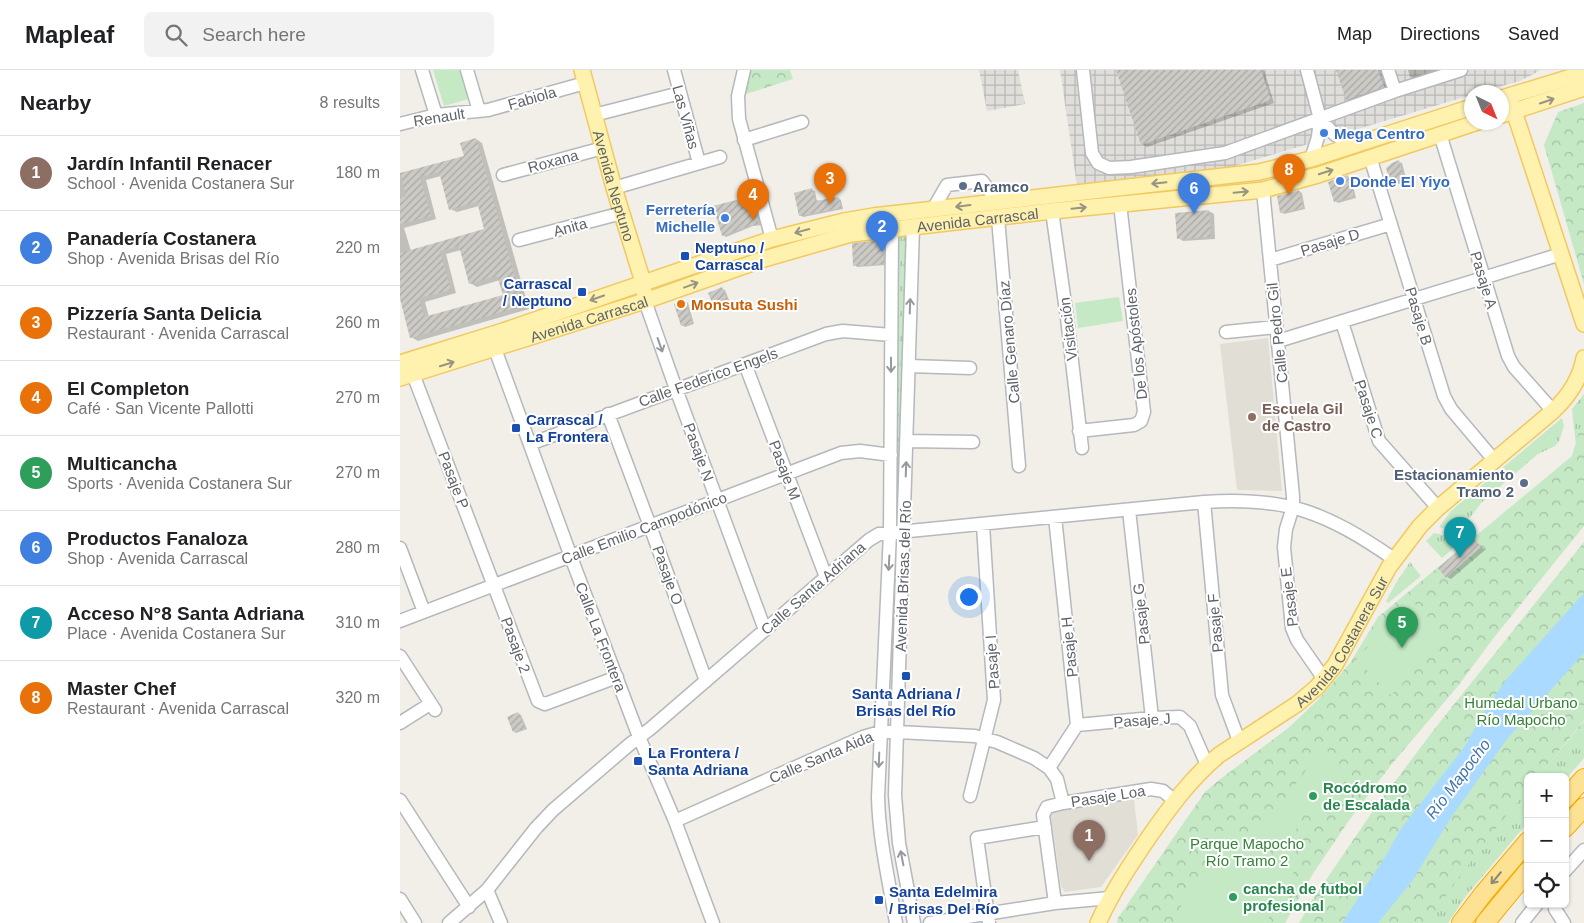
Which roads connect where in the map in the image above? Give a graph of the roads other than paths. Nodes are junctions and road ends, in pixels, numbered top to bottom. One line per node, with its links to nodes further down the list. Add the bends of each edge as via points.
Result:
1 (422, 70): 17 (street)
2 (467, 70): 15 (street)
3 (674, 70): 12 (street, Las Viñas)
4 (744, 70): 25 (street, via 738,108)
5 (1083, 70): 20 (street, via 1092,153 1098,162 1109,168 1225,153)
6 (1307, 70): 20 (street)
7 (1388, 70): 11 (street)
8 (1460, 70): 11 (street)
9 (584, 76): 15 (street, Fabiola); 18 (main road, Avenida Neptuno)
10 (1574, 77): 13 (main road); 16 (main road, one-way to 10)
11 (1395, 91): 20 (street)
12 (680, 93): 18 (street); 31 (street, Las Viñas)
13 (1509, 96)
14 (1464, 110): 26 (main road, Avenida Carrascal)
15 (479, 111): 17 (street, Renault)
16 (1509, 112)
17 (436, 115): 22 (street, Renault)
18 (594, 115): 27 (main road, Avenida Neptuno)
19 (1509, 116): 46 (main road)
20 (1320, 120): 26 (street); 30 (street)
21 (802, 122): 25 (street)
22 (400, 124)
23 (1464, 126): 24 (main road, Avenida Carrascal)
24 (1440, 134): 29 (main road, Avenida Carrascal); 49 (street, Pasaje A)
25 (744, 140): 44 (street)
26 (1352, 146): 30 (main road, Avenida Carrascal)
27 (603, 148): 32 (street, Roxana); 33 (main road, Avenida Neptuno)
28 (720, 157): 31 (street)
29 (1370, 157): 34 (main road, Avenida Carrascal, one-way to 29); 41 (street, Pasaje B)
30 (1311, 159): 35 (main road, Avenida Carrascal, one-way to 35, via 1260,172)
31 (699, 163): 33 (street)
32 (503, 175)
33 (614, 188): 39 (main road, Avenida Neptuno)
34 (1263, 190): 36 (main road, Avenida Carrascal, one-way to 34); 48 (street, Calle Pedro Gil)
35 (998, 202): 37 (main road, Avenida Carrascal, one-way to 37); 37 (street, via 982,181 947,185)
36 (1120, 204): 38 (main road, Avenida Carrascal, one-way to 36); 69 (street, De los Apóstoles, via 1144,412 1141,421 1134,425)
37 (933, 209): 44 (main road, Avenida Carrascal, one-way to 44, via 844,221)
38 (1052, 211): 40 (main road, Avenida Carrascal); 69 (street, Visitación)
39 (622, 213): 45 (street, Anita); 50 (main road, Avenida Neptuno)
40 (998, 218): 42 (main road, Avenida Carrascal); 76 (street, Calle Genaro Díaz)
41 (1391, 224): 48 (street, Pasaje D); 51 (street, Pasaje B)
42 (913, 228): 43 (main road, Avenida Carrascal); 63 (street, Avenida Brisas del Río, one-way to 42)
43 (892, 229): 47 (main road, Avenida Carrascal, via 851,234); 57 (street, Avenida Brisas del Río)
44 (772, 239): 47 (main road, via 771,251); 50 (main road, Avenida Carrascal)
45 (519, 240)
46 (1561, 254): 49 (street); 54 (main road)
47 (764, 259): 52 (main road, Avenida Carrascal, one-way to 47)
48 (1270, 260): 55 (street, Calle Pedro Gil)
49 (1484, 278): 51 (street); 67 (street, Pasaje A, via 1511,364)
50 (643, 282): 52 (main road, Avenida Neptuno); 61 (main road, Avenida Carrascal, one-way to 61)
51 (1414, 299): 53 (street); 75 (street, Pasaje B, via 1446,401)
52 (645, 301): 59 (main road, Avenida Carrascal); 66 (street, Pasaje N, one-way to 66)
53 (1342, 322): 58 (street); 81 (street, Pasaje C, via 1379,442)
54 (1584, 324)
55 (1276, 328): 56 (street); 58 (street, Calle Pedro Gil)
56 (1226, 332)
57 (891, 335): 62 (street, Calle Federico Engels, via 831,332); 74 (street, Avenida Brisas del Río, one-way to 74)
58 (1278, 341): 80 (street, Calle Pedro Gil)
59 (495, 349): 65 (main road, Avenida Carrascal, one-way to 59); 72 (street, Calle La Frontera)
60 (1584, 358): 67 (main road, Avenida Costanera Sur, via 1573,389)
61 (400, 363)
62 (745, 364): 66 (street, Calle Federico Engels); 77 (street, Pasaje M)
63 (909, 366): 64 (street); 70 (street, Avenida Brisas del Río)
64 (970, 368)
65 (407, 376): 92 (street, Pasaje P)
66 (676, 389): 68 (street, Calle Federico Engels); 78 (street, Pasaje N)
67 (1554, 411): 75 (main road, Avenida Costanera Sur)
68 (608, 414): 72 (street, Calle Federico Engels); 85 (street, Pasaje O)
69 (1079, 431): 73 (street, Visitación)
70 (907, 441): 71 (street); 87 (street, Avenida Brisas del Río, one-way to 70)
71 (973, 442)
72 (530, 444): 89 (street, Calle La Frontera)
73 (1082, 448)
74 (891, 455): 77 (street, Calle Emilio Campodónico, via 860,450 847,452); 86 (street, Avenida Brisas del Río)
75 (1494, 460): 81 (main road, Avenida Costanera Sur)
76 (1019, 466)
77 (787, 474): 78 (street, Calle Emilio Campodónico); 91 (street, Pasaje M)
78 (717, 500): 85 (street, Calle Emilio Campodónico); 95 (street, Pasaje N)
79 (1204, 502): 80 (street, Calle Santa Adriana, via 1255,502); 82 (street, Calle Santa Adriana); 107 (street, Pasaje F, via 1222,696)
80 (1293, 507): 90 (street, Calle Santa Adriana, via 1328,519); 98 (street, Pasaje E, via 1284,542 1292,628)
81 (1438, 508): 90 (main road, Avenida Costanera Sur)
82 (1129, 510): 83 (street, Calle Santa Adriana); 100 (street, Pasaje G)
83 (1055, 517): 84 (street, Calle Santa Adriana); 102 (street, Pasaje H)
84 (983, 525): 87 (street, Calle Santa Adriana); 106 (street, Pasaje I, via 994,694)
85 (650, 526): 89 (street, Calle Emilio Campodónico); 99 (street, Pasaje O)
86 (890, 533): 87 (street, Calle Santa Adriana); 91 (street, Calle Santa Adriana, via 873,537); 103 (street, Avenida Brisas del Río, one-way to 103)
87 (904, 533): 104 (street, Avenida Brisas del Río)
88 (400, 548): 93 (street)
89 (570, 556): 92 (street, Calle Emilio Campodónico); 97 (street, Calle La Frontera)
90 (1394, 559): 98 (main road, Avenida Costanera Sur)
91 (826, 577): 95 (street, Calle Santa Adriana)
92 (494, 585): 93 (street, Calle Emilio Campodónico); 97 (street, Pasaje 2, via 540,703 545,704)
93 (424, 612): 94 (street, Calle Emilio Campodónico)
94 (400, 621)
95 (764, 630): 99 (street, Calle Santa Adriana)
96 (400, 656): 101 (street, via 432,707)
97 (617, 677): 105 (street, Calle La Frontera)
98 (1324, 680): 107 (main road, Avenida Costanera Sur, via 1297,704)
99 (706, 681): 105 (street, Calle Santa Adriana)
100 (1152, 718): 102 (street, Pasaje J); 108 (street, Pasaje J, via 1184,719)
101 (400, 723)
102 (1077, 726): 109 (street)
103 (880, 732): 104 (street, Calle Santa Aida); 117 (street, Calle Santa Aida, via 863,736); 136 (street, Avenida Brisas del Río, one-way to 136, via 878,824)
104 (898, 732): 106 (street, Calle Santa Aida); 137 (street, Avenida Brisas del Río, one-way to 104, via 896,818)
105 (640, 737): 117 (street, Calle La Frontera); 124 (street, Calle Santa Adriana, via 544,819)
106 (984, 738): 109 (street, Calle Santa Aida, via 1034,758); 112 (street, Pasaje I)
107 (1240, 741): 108 (main road, Avenida Costanera Sur)
108 (1207, 765): 114 (main road, Avenida Costanera Sur)
109 (1049, 768): 115 (street, via 1057,779)
110 (1584, 778): 111 (highway)
111 (1569, 795)
112 (970, 796)
113 (400, 800): 128 (street)
114 (1175, 800): 115 (street, Pasaje Loa, via 1163,791 1151,789); 125 (main road, Avenida Costanera Sur)
115 (1062, 803): 118 (street, Pasaje Loa, via 1047,807)
116 (1584, 807): 119 (highway)
117 (675, 821): 135 (street, Calle La Frontera)
118 (1044, 821): 127 (street); 131 (street, Pasaje Loa, via 977,838)
119 (1569, 824)
120 (1524, 846): 140 (highway, one-way to 140)
121 (1584, 850): 122 (street)
122 (1569, 867)
123 (1524, 876): 141 (highway)
124 (487, 890): 128 (street, Calle Santa Adriana); 134 (street)
125 (1110, 898): 127 (street); 139 (main road, Avenida Costanera Sur)
126 (400, 899): 132 (street)
127 (1055, 903): 131 (street)
128 (468, 907): 133 (street, Calle Santa Adriana)
129 (1534, 908): 142 (street)
130 (1555, 908): 143 (street)
131 (988, 918): 138 (street)
132 (415, 923)
133 (449, 923)
134 (501, 923)
135 (713, 923)
136 (896, 923)
137 (914, 923)
138 (930, 923)
139 (1098, 923)
140 (1460, 923)
141 (1485, 923)
142 (1522, 923)
143 (1564, 923)

